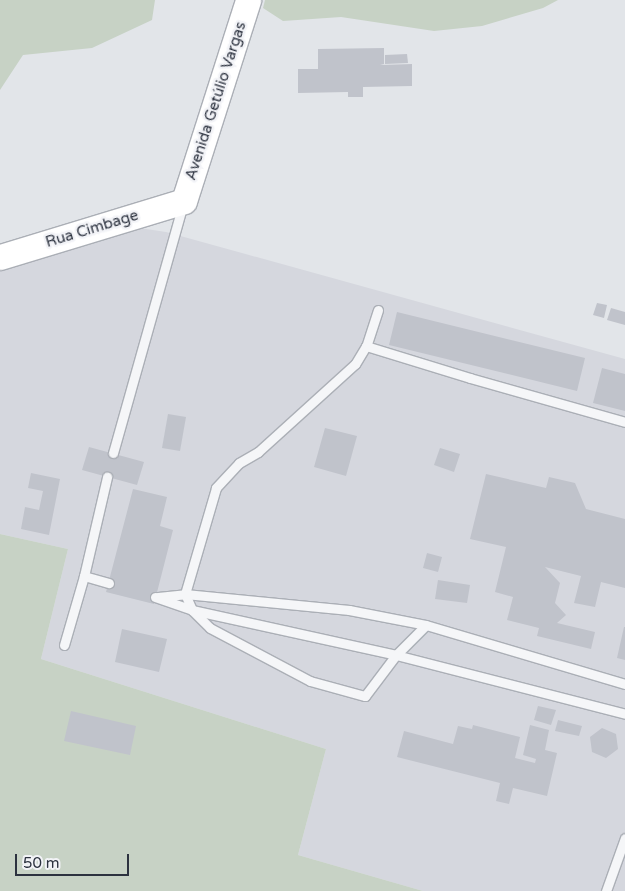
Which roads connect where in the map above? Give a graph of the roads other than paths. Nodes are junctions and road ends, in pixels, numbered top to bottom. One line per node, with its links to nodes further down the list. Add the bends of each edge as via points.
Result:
1 (248, 0): 2 (street, Avenida Getúlio Vargas)
2 (184, 201): 3 (street, Rua Cimbage); 7 (lane)
3 (0, 257)
4 (378, 310): 5 (lane)
5 (366, 346): 6 (lane); 11 (lane, via 355,364 258,452 239,463 216,488)
6 (625, 422)
7 (113, 453)
8 (107, 476): 9 (lane)
9 (84, 576): 10 (lane); 14 (lane)
10 (109, 583)
11 (185, 594): 12 (lane); 12 (lane, via 155,597); 13 (lane, via 349,610)
12 (192, 610): 15 (lane); 15 (lane, via 210,628 310,681 365,696)
13 (426, 625): 15 (lane); 16 (lane)
14 (64, 644)
15 (396, 655): 17 (lane)
16 (625, 684)
17 (625, 714)
18 (625, 838): 19 (lane)
19 (606, 891)

